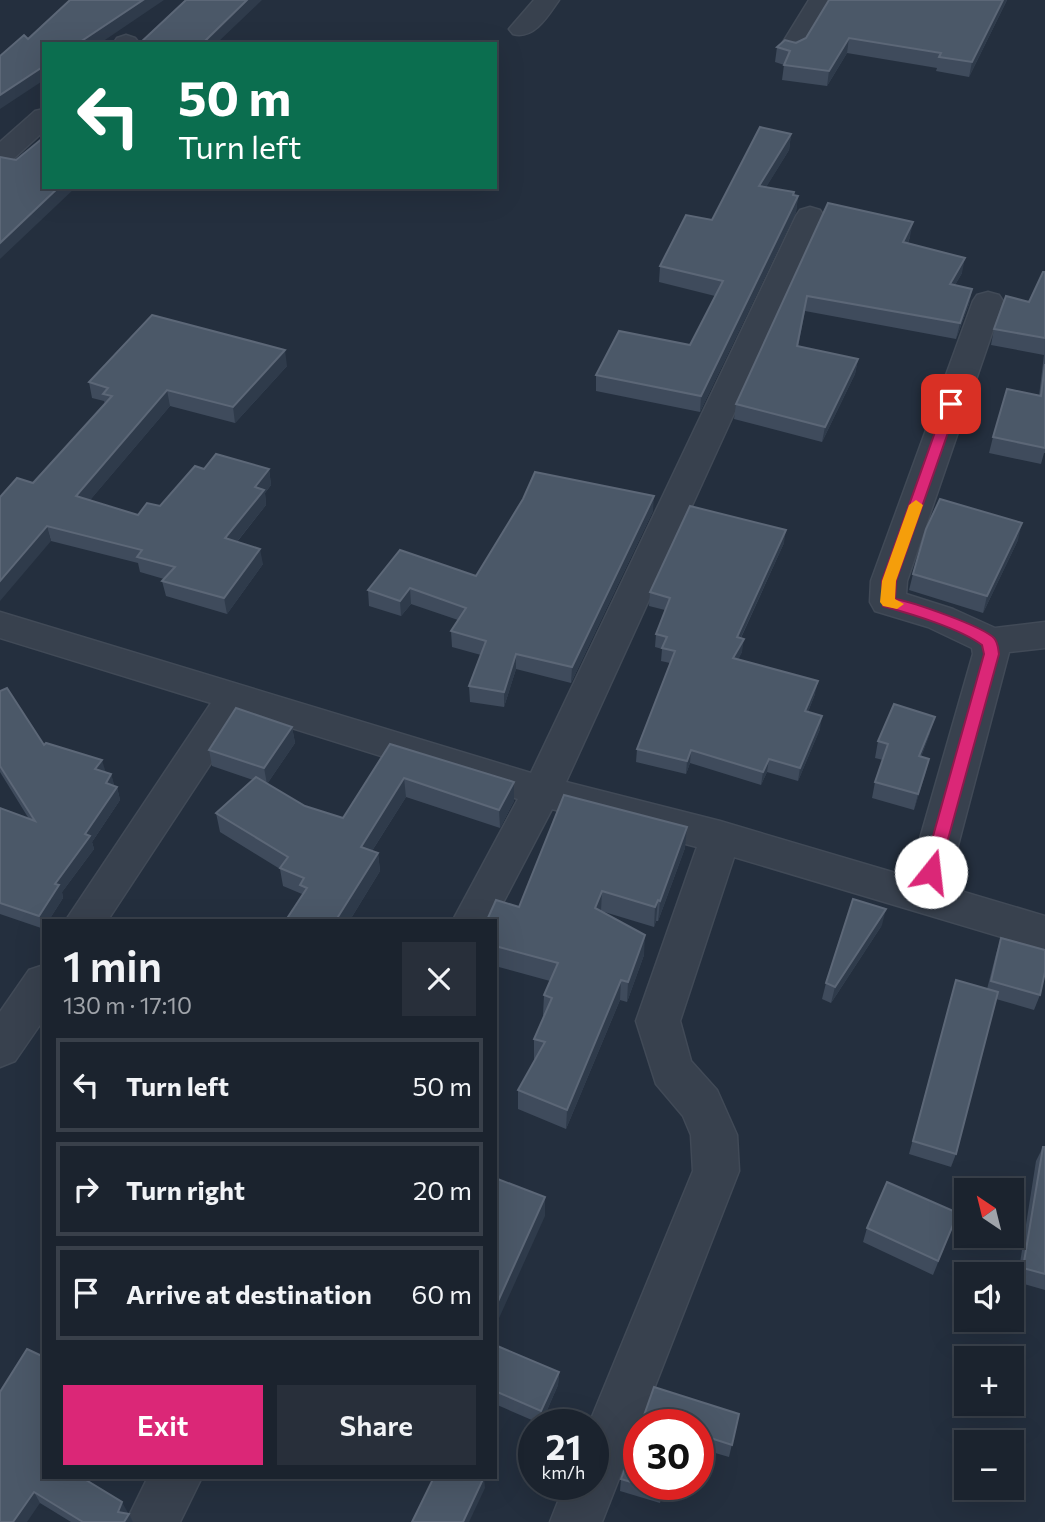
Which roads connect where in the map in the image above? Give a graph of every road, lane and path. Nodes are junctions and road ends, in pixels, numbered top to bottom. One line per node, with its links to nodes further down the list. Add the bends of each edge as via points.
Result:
1 (547, 0): 3 (street)
2 (821, 0): 4 (street)
3 (522, 29)
4 (793, 47)
5 (42, 119): 6 (street)
6 (0, 156)
7 (810, 216): 13 (street)
8 (989, 302): 11 (street, via 889,581 888,602 915,608)
9 (0, 625): 12 (street)
10 (1045, 635): 11 (street)
11 (989, 642): 15 (street, via 989,670)
12 (235, 697): 13 (street); 16 (street)
13 (542, 791): 14 (street); 17 (street)
14 (720, 837): 15 (street); 21 (street, via 658,1021 672,1070 701,1104 714,1135 716,1171)
15 (924, 897): 18 (street)
16 (87, 919)
17 (474, 919)
18 (1045, 933)
19 (42, 986): 20 (street)
20 (0, 1048)
21 (609, 1439)
22 (175, 1479): 24 (street)
23 (585, 1500): 25 (street)
24 (152, 1522)
25 (576, 1522)

